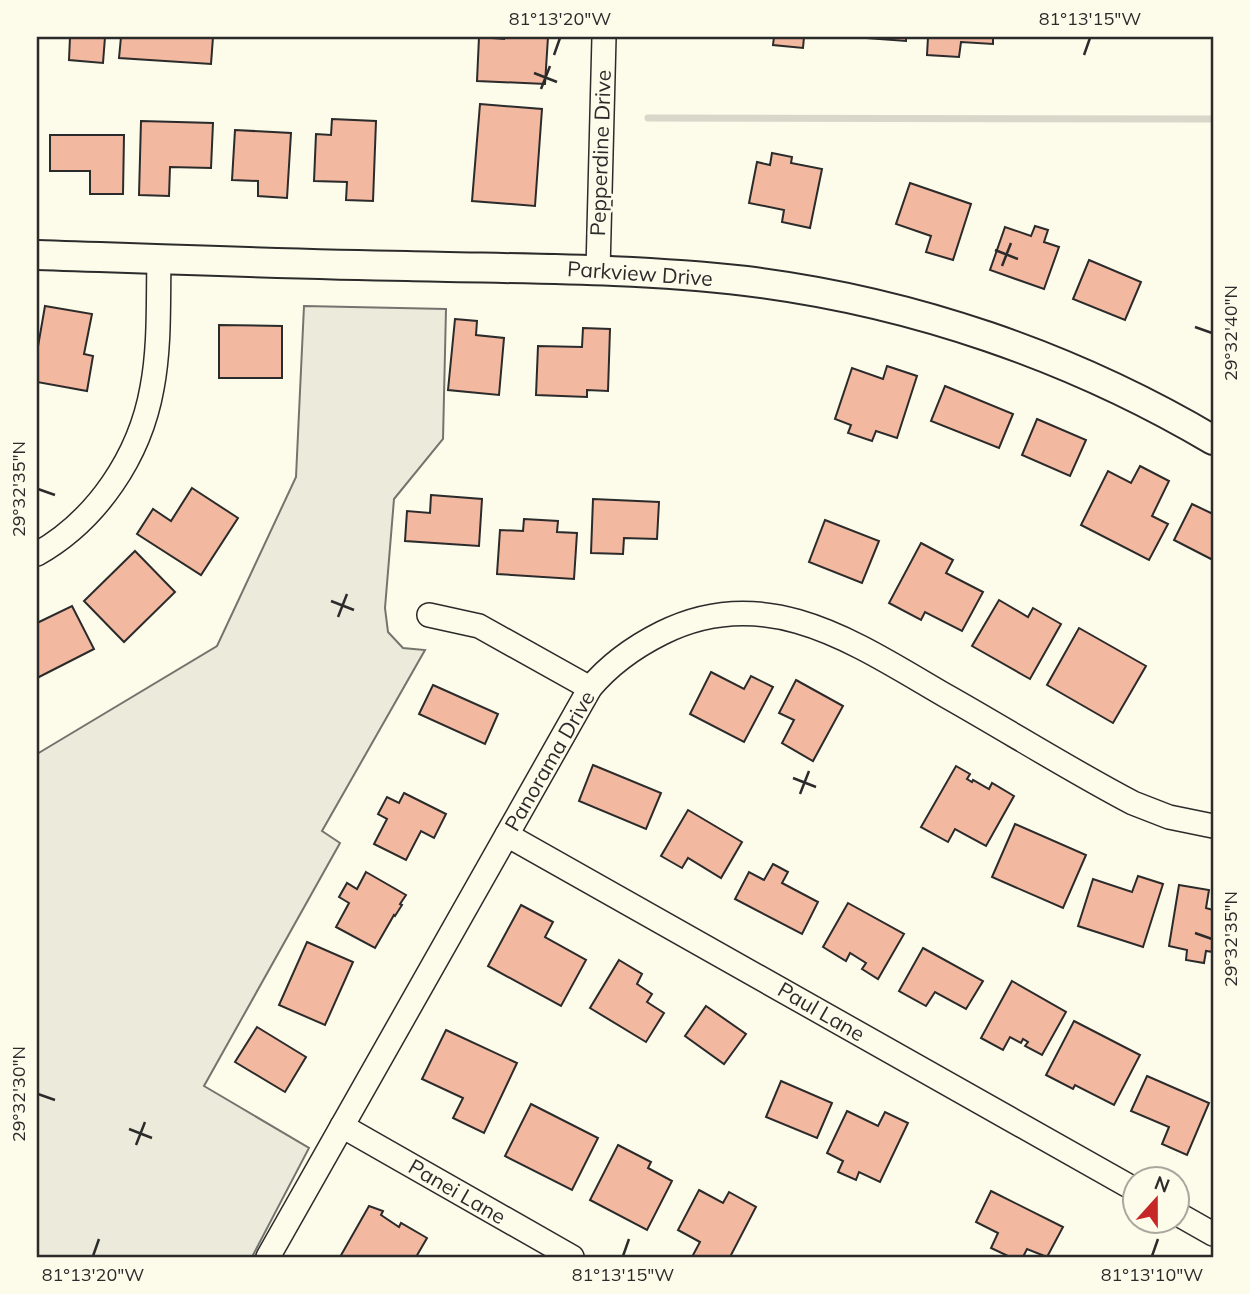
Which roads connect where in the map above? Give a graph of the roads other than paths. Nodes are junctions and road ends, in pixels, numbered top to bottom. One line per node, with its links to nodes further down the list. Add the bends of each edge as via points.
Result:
1 (604, 37): 4 (street, Pepperdine Drive)
2 (37, 255): 3 (street, Parkview Drive)
3 (159, 259): 4 (street, Parkview Drive); 6 (street, via 155,368 149,406 135,443 102,498 68,532)
4 (598, 270): 5 (street, Parkview Drive, via 746,281 866,302 936,320 1068,366)
5 (1213, 440)
6 (37, 554)
7 (429, 615): 8 (street, via 479,626)
8 (590, 688): 9 (street, Panorama Drive, via 630,652 690,622 732,613 796,620 872,653 1142,807); 10 (street, Panorama Drive)
9 (1213, 826)
10 (507, 835): 11 (street, Panorama Drive); 12 (street, Paul Lane)
11 (342, 1126): 15 (street, Panorama Drive); 16 (street, Panei Lane)
12 (1120, 1181)
13 (1190, 1221): 14 (street)
14 (1213, 1234)
15 (268, 1257)
16 (572, 1257)

